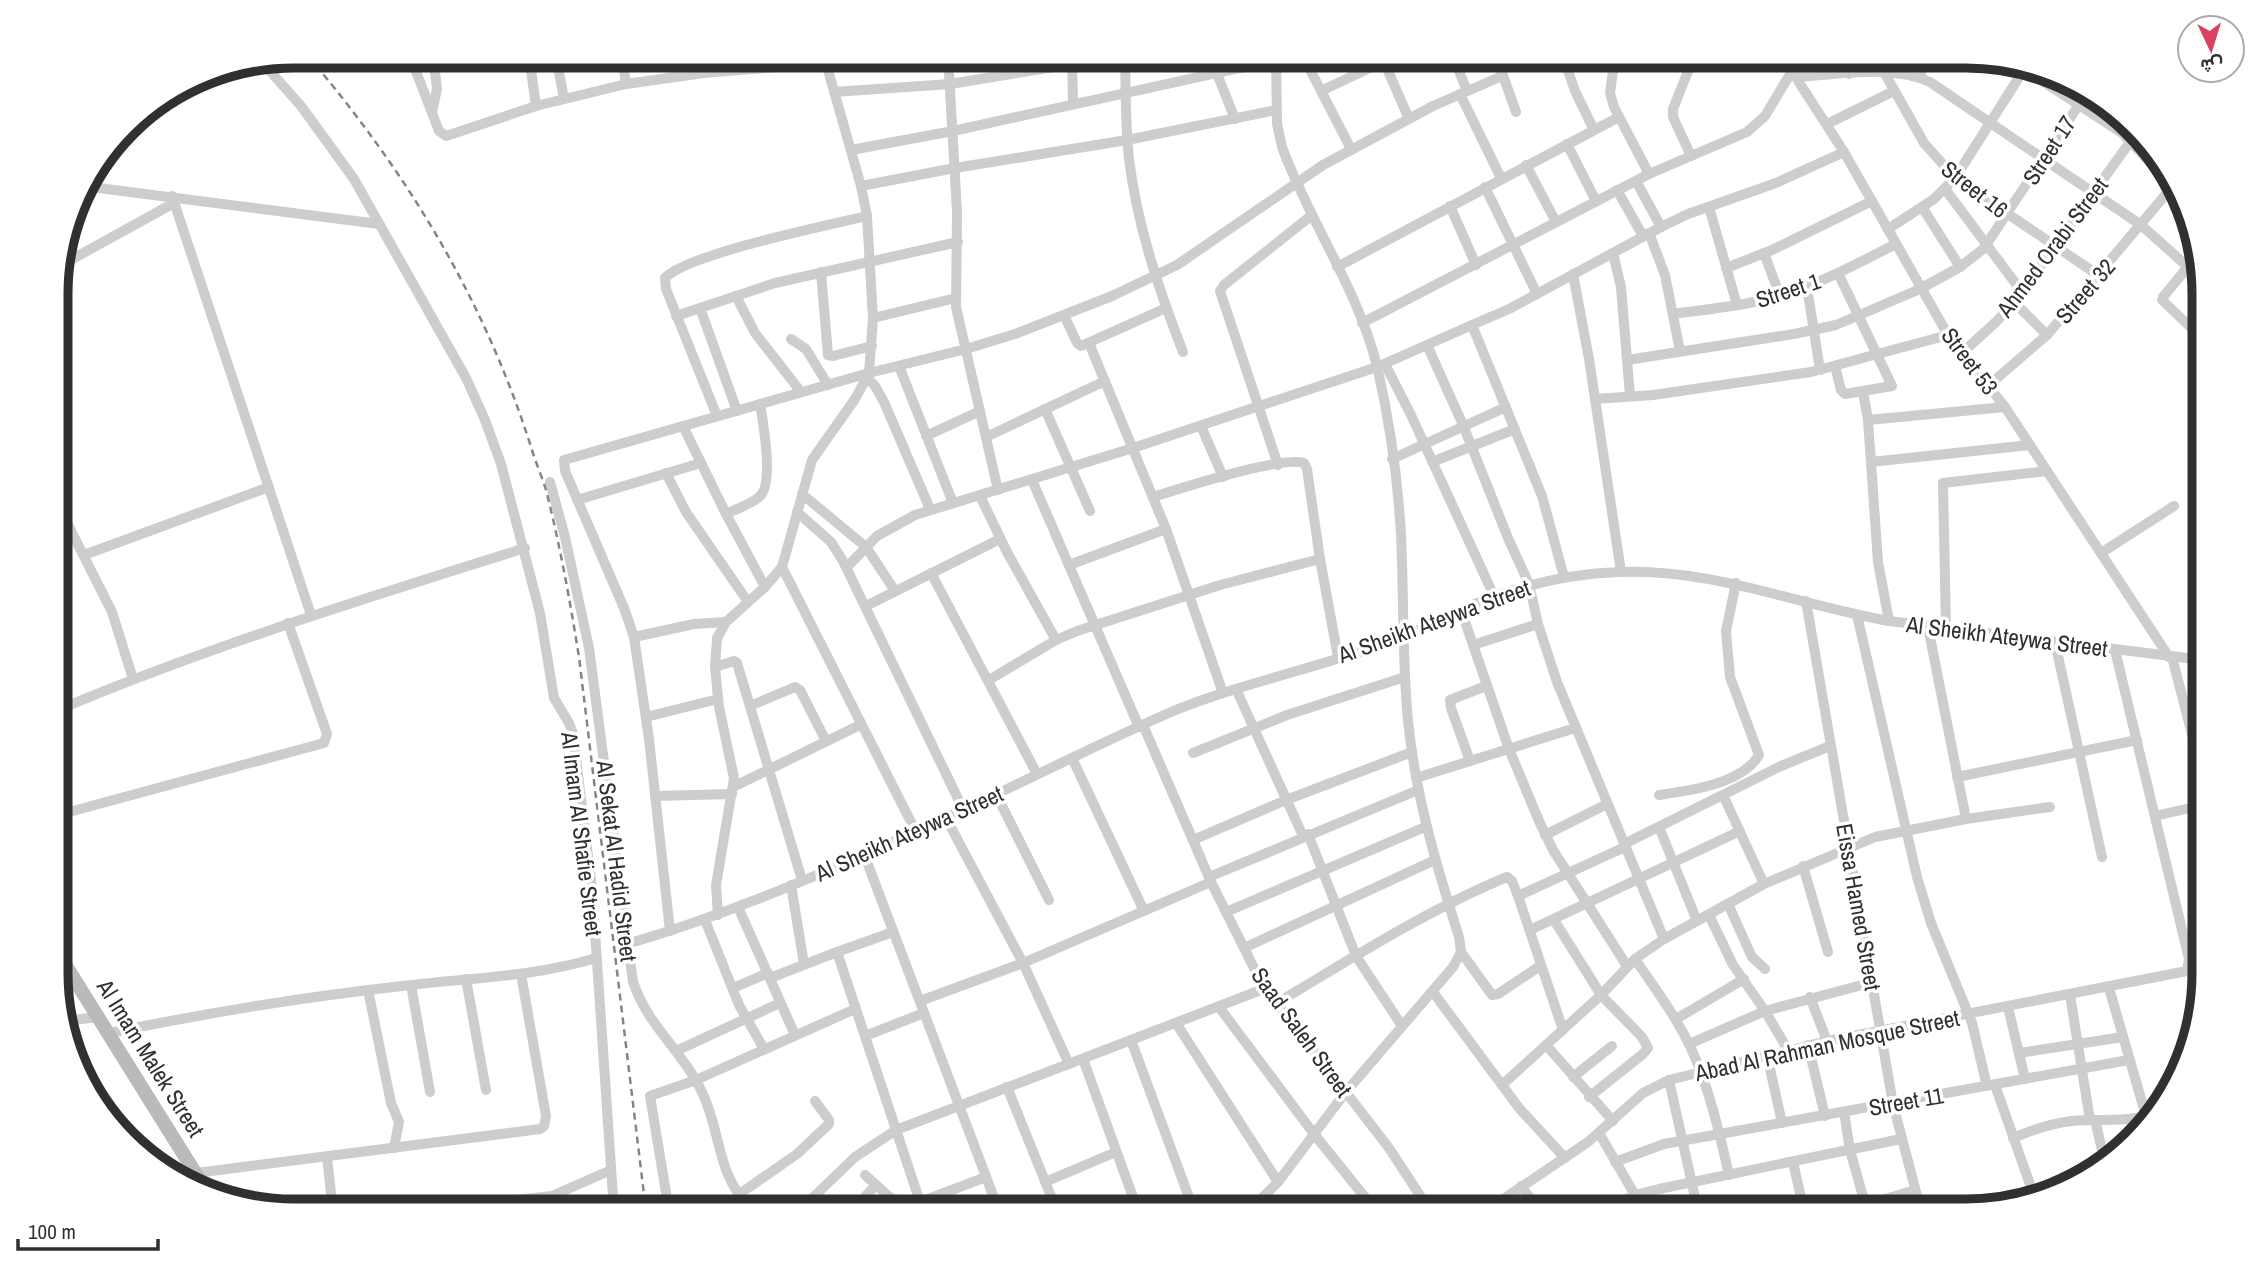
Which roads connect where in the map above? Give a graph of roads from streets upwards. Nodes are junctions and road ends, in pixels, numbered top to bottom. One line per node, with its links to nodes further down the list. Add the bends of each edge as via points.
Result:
1 (415, 68): 52 (street)
2 (434, 68): 52 (street, via 437,89)
3 (531, 68): 50 (street)
4 (558, 68): 46 (street)
5 (624, 68): 39 (street)
6 (703, 68): 30 (street)
7 (732, 68): 30 (street)
8 (827, 68): 43 (street)
9 (949, 68): 40 (street)
10 (1005, 68): 34 (street)
11 (1038, 68): 34 (street)
12 (1072, 68): 48 (street)
13 (1125, 68): 45 (street)
14 (1214, 68): 31 (street)
15 (1236, 68): 31 (street)
16 (1276, 68): 51 (street)
17 (1309, 68): 41 (street)
18 (1366, 68): 41 (street)
19 (1387, 68): 56 (street)
20 (1456, 68): 44 (street)
21 (1500, 68): 36 (street)
22 (1567, 68): 59 (street)
23 (1613, 68): 54 (street, via 1610,93)
24 (1689, 68): 68 (street, via 1674,100 1673,117)
25 (1792, 68): 32 (street, Street 53)
26 (1848, 68): 33 (street)
27 (1921, 68): 37 (street)
28 (269, 70): 94 (street, Al Imam Al Shafie Street, via 348,169)
29 (1884, 72): 33 (street); 37 (street); 42 (street, Street 16)
30 (704, 73): 39 (street)
31 (1216, 73): 45 (street); 55 (street)
32 (1794, 74): 33 (street); 58 (street, Street 53); 68 (street, via 1756,126)
33 (1849, 74)
34 (1005, 75): 40 (street)
35 (2020, 75): 57 (street)
36 (1502, 76): 44 (street); 53 (street)
37 (1922, 78): 57 (street)
38 (2045, 83): 49 (street)
39 (626, 84): 46 (street)
40 (950, 84): 43 (street); 60 (street)
41 (1321, 91): 65 (street)
42 (1894, 91): 58 (street); 74 (street, Street 16, via 1924,144)
43 (834, 92): 66 (street)
44 (1463, 93): 56 (street); 73 (street)
45 (1126, 94): 48 (street); 62 (street)
46 (564, 99): 50 (street)
47 (2082, 101): 49 (street, Street 17)
48 (1073, 104): 60 (street)
49 (2079, 105): 61 (street); 69 (street, Street 17)
50 (536, 106): 52 (street, via 446,136 439,131)
51 (1276, 110): 55 (street); 76 (street, via 1282,147)
52 (432, 112)
53 (1516, 112)
54 (1619, 117): 59 (street); 72 (street)
55 (1235, 118): 62 (street)
56 (1409, 119): 65 (street)
57 (1990, 123): 69 (street); 74 (street)
58 (1827, 124): 67 (street, Street 53)
59 (1593, 128): 64 (street)
60 (953, 131): 66 (street); 71 (street)
61 (2126, 135)
62 (1127, 140): 71 (street); 117 (street)
63 (2131, 140): 83 (street, Ahmed Orabi Street)
64 (1567, 144): 70 (street); 85 (street)
65 (1351, 149): 76 (street)
66 (851, 150): 77 (street)
67 (1844, 152): 86 (street, Street 53); 88 (street)
68 (1691, 156): 72 (street)
69 (2043, 159): 83 (street); 91 (street, Street 17)
70 (1526, 165): 73 (street); 93 (street)
71 (955, 168): 77 (street); 99 (street)
72 (1649, 174): 75 (street)
73 (1501, 178): 78 (street)
74 (1955, 178): 80 (street); 91 (street, Street 16)
75 (1636, 180): 81 (street); 96 (street)
76 (1296, 181): 90 (street); 117 (street)
77 (861, 186): 92 (street)
78 (1485, 187): 87 (street); 102 (street)
79 (95, 188): 84 (street)
80 (1945, 189): 89 (street); 101 (street)
81 (1617, 190): 85 (street); 98 (street)
82 (2167, 192): 95 (street, Street 32)
83 (2093, 193): 95 (street); 103 (street, Ahmed Orabi Street)
84 (173, 199): 94 (street); 106 (street); 192 (street)
85 (1596, 201): 93 (street)
86 (1872, 201): 97 (street, Street 53); 105 (street)
87 (1450, 206): 108 (street); 109 (street)
88 (1709, 207): 96 (street); 112 (street)
89 (1922, 207): 97 (street); 110 (street)
90 (1312, 215): 109 (street); 163 (street, via 1220,291)
91 (2006, 215): 101 (street, Street 17); 103 (street, Street 16)
92 (867, 216): 107 (street); 131 (street, via 771,239 674,270 664,283)
93 (1556, 222): 102 (street)
94 (379, 223): 208 (street, Al Imam Al Shafie Street, via 476,399)
95 (2141, 225): 111 (street); 116 (street, Street 32)
96 (1661, 227): 98 (street)
97 (1888, 229): 100 (street, Street 53)
98 (1646, 235): 104 (street); 129 (street, via 1662,262)
99 (958, 242): 107 (street); 124 (street)
100 (1896, 244): 114 (street, Street 1); 119 (street, Street 53)
101 (1987, 245): 110 (street, Street 17); 120 (street)
102 (1513, 246): 108 (street); 121 (street)
103 (2055, 247): 116 (street, Street 16); 120 (street, Ahmed Orabi Street)
104 (1613, 253): 115 (street); 149 (street, via 1621,287)
105 (1765, 253): 112 (street); 123 (street)
106 (71, 258)
107 (871, 262): 113 (street); 133 (street)
108 (1476, 265): 134 (street)
109 (1337, 267): 134 (street)
110 (1960, 267): 119 (street, Street 17)
111 (2188, 267): 136 (street, via 2162,300)
112 (1726, 268): 126 (street)
113 (821, 272): 122 (street); 143 (street, via 828,355)
114 (1838, 273): 118 (street, Street 1); 132 (street)
115 (1573, 274): 121 (street); 161 (street)
116 (2098, 275): 138 (street, Street 32)
117 (1156, 277): 128 (street); 130 (street)
118 (1807, 287): 123 (street, Street 1); 137 (street)
119 (1920, 289): 132 (street, Street 17); 139 (street, Street 53)
120 (2022, 292): 125 (street, Ahmed Orabi Street)
121 (1537, 294): 135 (street)
122 (736, 296): 127 (street); 158 (street, via 755,333)
123 (1780, 296): 126 (street, Street 1)
124 (956, 298): 133 (street); 144 (street)
125 (2014, 302): 138 (street); 147 (street, Ahmed Orabi Street)
126 (1737, 305): 129 (street, Street 1)
127 (700, 308): 131 (street); 167 (street)
128 (1166, 308): 141 (street); 146 (street)
129 (1673, 314): 145 (street)
130 (1064, 315): 141 (street, via 1078,345); 144 (street)
131 (676, 316): 169 (street)
132 (1859, 316): 137 (street, Street 17); 148 (street)
133 (873, 318): 143 (street)
134 (1362, 323): 151 (street)
135 (1472, 325): 142 (street); 164 (street)
136 (2191, 328)
137 (1814, 330): 145 (street, Street 17); 153 (street)
138 (2047, 334): 157 (street, Street 32)
139 (1948, 335): 147 (street, Street 53); 148 (street)
140 (792, 339): 156 (street, via 806,349)
141 (1089, 343): 155 (street)
142 (1427, 345): 151 (street); 171 (street)
143 (872, 346): 154 (street)
144 (965, 349): 150 (street); 168 (street)
145 (1680, 351): 149 (street, Street 17)
146 (1183, 352)
147 (1962, 353): 157 (street, Street 53)
148 (1878, 354): 152 (street); 159 (street, via 1892,386)
149 (1627, 360): 160 (street)
150 (899, 366): 154 (street); 175 (street)
151 (1381, 366): 163 (street); 177 (street); 181 (street)
152 (1835, 366): 153 (street); 159 (street, via 1843,393)
153 (1820, 370): 160 (street)
154 (868, 375): 156 (street); 194 (street, via 817,452); 200 (street)
155 (1105, 381): 166 (street); 180 (street)
156 (828, 385): 158 (street)
157 (1988, 386): 165 (street, Street 53)
158 (801, 392): 162 (street)
159 (1863, 392): 170 (street)
160 (1630, 396): 161 (street)
161 (1595, 399): 215 (street)
162 (760, 404): 167 (street); 203 (street, via 767,462 763,493)
163 (1260, 407): 173 (street); 185 (street)
164 (1506, 407): 171 (street); 174 (street)
165 (2005, 407): 170 (street); 178 (street, Street 53)
166 (1045, 409): 176 (street); 186 (street)
167 (737, 411): 169 (street)
168 (980, 411): 175 (street); 176 (street)
169 (716, 416): 172 (street)
170 (1868, 419): 183 (street)
171 (1463, 425): 177 (street); 179 (street)
172 (683, 426): 184 (street); 197 (street, via 564,460)
173 (1201, 426): 180 (street); 189 (street)
174 (1515, 429): 179 (street); 217 (street, via 1547,512)
175 (926, 436): 198 (street)
176 (986, 436): 193 (street)
177 (1424, 443): 181 (street); 182 (street)
178 (2030, 445): 183 (street); 187 (street, Street 53)
179 (1472, 446): 182 (street); 219 (street)
180 (1133, 448): 186 (street); 196 (street)
181 (1392, 458): 238 (street, via 1400,531)
182 (1432, 462): 223 (street)
183 (1871, 462): 230 (street, via 1878,562)
184 (701, 463): 188 (street); 203 (street)
185 (1278, 465): 189 (street); 211 (street, via 1298,462 1306,466)
186 (1073, 467): 190 (street); 202 (street)
187 (2047, 471): 209 (street, Street 53); 236 (street, via 1942,483)
188 (666, 473): 197 (street); 225 (street, via 695,527)
189 (1223, 477): 196 (street)
190 (1032, 480): 193 (street); 212 (street, Saad Saleh Street)
191 (550, 482): 330 (street, Al Sekat Al Hadid Street, via 589,648)
192 (268, 487): 210 (street); 228 (street)
193 (998, 491): 195 (street)
194 (802, 494): 201 (street); 207 (street)
195 (980, 496): 198 (street); 206 (street)
196 (1153, 496): 205 (street)
197 (578, 500): 237 (street)
198 (953, 503): 200 (street)
199 (2174, 506): 209 (street)
200 (930, 509): 207 (street, via 899,522)
201 (797, 512): 213 (street); 214 (street, via 831,542)
202 (1090, 512)
203 (726, 514): 220 (street)
204 (68, 524): 210 (street)
205 (1167, 529): 212 (street); 222 (street)
206 (1000, 539): 216 (street); 239 (street)
207 (866, 547): 214 (street); 221 (street)
208 (525, 548): 228 (street); 336 (street, Al Imam Al Shafie Street, via 554,698 573,734)
209 (2101, 553): 244 (street, Street 53)
210 (84, 555): 248 (street, via 111,612)
211 (1320, 559): 222 (street); 243 (street)
212 (1069, 565): 234 (street, Saad Saleh Street)
213 (782, 567): 220 (street); 257 (street)
214 (847, 567): 226 (street)
215 (1621, 572): 217 (street, Al Sheikh Ateywa Street); 218 (street, Al Sheikh Ateywa Street, via 1679,574)
216 (931, 573): 221 (street); 249 (street)
217 (1564, 577): 219 (street, Al Sheikh Ateywa Street)
218 (1736, 583): 224 (street, Al Sheikh Ateywa Street); 278 (street, via 1726,631 1730,677 1759,755 1756,762 1723,781)
219 (1529, 584): 223 (street, Al Sheikh Ateywa Street); 233 (street)
220 (765, 587): 225 (street)
221 (895, 592): 226 (street)
222 (1189, 594): 234 (street); 252 (street)
223 (1494, 596): 227 (street, Al Sheikh Ateywa Street)
224 (1806, 601): 229 (street, Al Sheikh Ateywa Street); 264 (street, Eissa Hamed Street)
225 (748, 602): 231 (street)
226 (866, 606): 284 (street)
227 (1461, 610): 238 (street, Al Sheikh Ateywa Street); 241 (street)
228 (311, 615): 232 (street)
229 (1857, 615): 230 (street, Al Sheikh Ateywa Street); 293 (street)
230 (1889, 621): 235 (street, Al Sheikh Ateywa Street)
231 (726, 622): 237 (street); 246 (street, via 717,638)
232 (288, 623): 248 (street); 286 (street, via 327,734 324,743)
233 (1538, 624): 241 (street); 260 (street)
234 (1093, 626): 239 (street); 258 (street, Saad Saleh Street)
235 (1928, 627): 236 (street, Al Sheikh Ateywa Street); 273 (street)
236 (1946, 629): 240 (street, Al Sheikh Ateywa Street)
237 (634, 636): 256 (street)
238 (1403, 638): 243 (street, Al Sheikh Ateywa Street); 247 (street)
239 (1056, 640): 249 (street)
240 (2055, 642): 242 (street, Al Sheikh Ateywa Street); 268 (street)
241 (1473, 645): 250 (street)
242 (2115, 650): 244 (street, Al Sheikh Ateywa Street); 262 (street)
243 (1338, 657): 251 (street, Al Sheikh Ateywa Street)
244 (2171, 657): 245 (street, Al Sheikh Ateywa Street); 261 (street, Street 53)
245 (2191, 659)
246 (715, 667): 253 (street); 255 (street, via 737,663)
247 (1405, 677): 259 (street); 266 (street)
248 (133, 679): 254 (street)
249 (989, 680): 272 (street)
250 (1486, 686): 265 (street); 270 (street, via 1450,700)
251 (1236, 689): 252 (street, Al Sheikh Ateywa Street); 259 (street)
252 (1223, 694): 258 (street, Al Sheikh Ateywa Street)
253 (718, 699): 256 (street); 276 (street)
254 (68, 706)
255 (750, 706): 263 (street, via 795,687); 271 (street)
256 (646, 717): 280 (street)
257 (860, 725): 263 (street); 292 (street)
258 (1141, 726): 269 (street, Al Sheikh Ateywa Street); 297 (street, Saad Saleh Street)
259 (1254, 728): 267 (street); 281 (street)
260 (1575, 728): 265 (street); 282 (street)
261 (2191, 732)
262 (2137, 740): 268 (street); 288 (street)
263 (826, 741): 271 (street)
264 (1830, 746): 279 (street); 299 (street, Eissa Hamed Street)
265 (1508, 749): 270 (street); 296 (street)
266 (1412, 752): 274 (street); 281 (street)
267 (1194, 753)
268 (2079, 753): 273 (street); 301 (street)
269 (1072, 758): 272 (street, Al Sheikh Ateywa Street); 319 (street)
270 (1471, 761): 274 (street)
271 (768, 770): 276 (street); 308 (street)
272 (1037, 774): 277 (street, Al Sheikh Ateywa Street)
273 (1957, 777): 289 (street)
274 (1416, 778): 275 (street)
275 (1418, 790): 290 (street); 295 (street)
276 (733, 791): 280 (street); 321 (street, via 716,885)
277 (996, 794): 284 (street, Al Sheikh Ateywa Street); 313 (street)
278 (1659, 795)
279 (1723, 795): 291 (street); 294 (street)
280 (655, 796): 327 (street)
281 (1286, 800): 295 (street); 297 (street)
282 (1607, 804): 296 (street); 298 (street)
283 (2050, 807): 289 (street)
284 (963, 808): 287 (street, Al Sheikh Ateywa Street)
285 (2191, 808): 288 (street)
286 (68, 812)
287 (945, 816): 292 (street, Al Sheikh Ateywa Street); 338 (street)
288 (2155, 816): 351 (street, Abad Al Rahman Mosque Street, via 2189,968 2183,974)
289 (1966, 819): 293 (street)
290 (1425, 827): 302 (street); 305 (street)
291 (1659, 827): 298 (street); 303 (street)
292 (915, 830): 300 (street, Al Sheikh Ateywa Street)
293 (1906, 830): 299 (street); 365 (street, via 1931,923)
294 (1740, 831): 303 (street); 310 (street)
295 (1305, 835): 305 (street); 309 (street)
296 (1545, 835): 306 (street)
297 (1193, 840): 309 (street, Saad Saleh Street)
298 (1625, 845): 306 (street); 307 (street)
299 (1850, 846): 304 (street); 347 (street, Eissa Hamed Street)
300 (864, 854): 308 (street, Al Sheikh Ateywa Street); 328 (street)
301 (2102, 857)
302 (1435, 860): 316 (street); 317 (street)
303 (1674, 862): 307 (street); 325 (street)
304 (1803, 866): 310 (street); 334 (street)
305 (1322, 870): 316 (street); 320 (street)
306 (1569, 874): 312 (street); 314 (street)
307 (1639, 879): 314 (street); 329 (street)
308 (802, 880): 311 (street, Al Sheikh Ateywa Street)
309 (1210, 880): 319 (street); 320 (street, Saad Saleh Street)
310 (1764, 884): 315 (street)
311 (791, 885): 318 (street, Al Sheikh Ateywa Street); 339 (street)
312 (1518, 895): 317 (street, via 1507,877); 326 (street)
313 (1049, 900)
314 (1588, 903): 324 (street); 337 (street)
315 (1728, 904): 322 (street); 342 (street, via 1752,957)
316 (1335, 905): 331 (street); 335 (street)
317 (1450, 905): 333 (street); 335 (street)
318 (738, 907): 321 (street, Al Sheikh Ateywa Street); 344 (street)
319 (1144, 911): 338 (street)
320 (1226, 912): 331 (street, Saad Saleh Street)
321 (718, 915): 323 (street, Al Sheikh Ateywa Street)
322 (1709, 915): 325 (street); 346 (street)
323 (705, 920): 327 (street, Al Sheikh Ateywa Street); 349 (street)
324 (1554, 920): 326 (street); 354 (street)
325 (1697, 921): 329 (street)
326 (1530, 930): 340 (street)
327 (670, 931): 330 (street, Al Sheikh Ateywa Street)
328 (893, 932): 332 (street); 357 (street)
329 (1664, 939): 337 (street)
330 (627, 944): 387 (street, Al Sekat Al Hadid Street, via 639,997 654,1026)
331 (1244, 948): 350 (street, Saad Saleh Street)
332 (837, 952): 339 (street); 362 (street)
333 (1461, 952): 340 (street, via 1495,996); 353 (street)
334 (1828, 952)
335 (1356, 956): 359 (street); 371 (street)
336 (596, 958): 343 (street); 431 (street, Al Imam Al Shafie Street)
337 (1631, 962): 354 (street); 368 (street)
338 (1023, 963): 357 (street); 392 (street)
339 (804, 964): 344 (street)
340 (1540, 966): 372 (street)
341 (68, 969): 366 (street, Al Imam Malek Street)
342 (1765, 969)
343 (521, 974): 345 (street); 423 (street, via 544,1126)
344 (769, 976): 349 (street); 358 (street)
345 (466, 979): 348 (street); 402 (street)
346 (1744, 979): 363 (street); 368 (street)
347 (1873, 982): 356 (street); 373 (street, Eissa Hamed Street)
348 (411, 985): 352 (street); 403 (street)
349 (733, 988): 367 (street)
350 (1266, 988): 359 (street, Saad Saleh Street); 360 (street)
351 (2109, 988): 355 (street, Abad Al Rahman Mosque Street); 377 (street)
352 (368, 990): 374 (street); 423 (street, via 399,1122)
353 (1433, 992): 371 (street); 399 (street)
354 (1601, 995): 372 (street); 405 (street, via 1648,1048)
355 (2070, 995): 361 (street, Abad Al Rahman Mosque Street); 381 (street)
356 (1810, 998): 363 (street); 379 (street)
357 (920, 1001): 364 (street)
358 (780, 1003): 367 (street); 375 (street)
359 (1277, 1003): 404 (street, Saad Saleh Street)
360 (1219, 1007): 370 (street); 418 (street)
361 (2008, 1007): 365 (street, Abad Al Rahman Mosque Street); 388 (street)
362 (855, 1009): 375 (street); 376 (street)
363 (1765, 1010): 380 (street); 386 (street)
364 (924, 1013): 376 (street); 408 (street)
365 (1968, 1014): 373 (street, Abad Al Rahman Mosque Street); 400 (street)
366 (98, 1017): 369 (street); 374 (street, Al Imam Malek Street)
367 (746, 1018): 385 (street); 387 (street)
368 (1676, 1019): 380 (street)
369 (74, 1020)
370 (1176, 1023): 378 (street); 438 (street)
371 (1402, 1026): 404 (street)
372 (1563, 1030): 382 (street)
373 (1879, 1031): 379 (street, Abad Al Rahman Mosque Street); 407 (street, Eissa Hamed Street)
374 (109, 1032): 432 (street, Al Imam Malek Street)
375 (795, 1035): 385 (street)
376 (865, 1037): 416 (street)
377 (2123, 1037): 381 (street); 391 (street)
378 (1131, 1040): 390 (street); 446 (street)
379 (1827, 1041): 383 (street, Abad Al Rahman Mosque Street)
380 (1689, 1044): 394 (street)
381 (2078, 1044): 388 (street); 393 (street)
382 (1546, 1045): 395 (street); 399 (street)
383 (1808, 1045): 386 (street, Abad Al Rahman Mosque Street); 411 (street)
384 (1612, 1046): 395 (street)
385 (764, 1049): 397 (street)
386 (1788, 1050): 389 (street, Abad Al Rahman Mosque Street)
387 (676, 1051): 397 (street, Al Sekat Al Hadid Street)
388 (2019, 1053): 396 (street)
389 (1767, 1055): 394 (street, Abad Al Rahman Mosque Street); 415 (street)
390 (1083, 1059): 392 (street); 425 (street)
391 (2129, 1060): 393 (street, Street 11); 410 (street)
392 (1069, 1064): 401 (street)
393 (2082, 1069): 396 (street, Street 11); 413 (street)
394 (1701, 1071): 398 (street, Abad Al Rahman Mosque Street); 419 (street)
395 (1573, 1077): 405 (street)
396 (2025, 1079): 400 (street, Street 11)
397 (696, 1080): 444 (street, Al Sekat Al Hadid Street, via 712,1117 722,1164); 461 (street, via 650,1096)
398 (1669, 1080): 414 (street, Abad Al Rahman Mosque Street, via 1643,1093); 422 (street)
399 (1502, 1085): 428 (street)
400 (1991, 1085): 407 (street, Street 11); 420 (street)
401 (1007, 1087): 408 (street); 437 (street)
402 (485, 1090)
403 (430, 1091)
404 (1345, 1093): 418 (street); 449 (street, Saad Saleh Street)
405 (1589, 1097): 414 (street)
406 (815, 1101): 444 (street, via 829,1124 797,1154)
407 (1893, 1104): 409 (street, Street 11); 421 (street, Eissa Hamed Street)
408 (958, 1105): 416 (street); 436 (street)
409 (1844, 1112): 411 (street, Street 11); 424 (street)
410 (2142, 1114)
411 (1825, 1116): 415 (street, Street 11)
412 (2138, 1119): 413 (street)
413 (2092, 1120): 420 (street, via 2050,1125); 426 (street)
414 (1613, 1121): 417 (street, Abad Al Rahman Mosque Street)
415 (1782, 1123): 419 (street, Street 11)
416 (896, 1130): 463 (street, via 855,1157); 466 (street)
417 (1598, 1133): 428 (street, Abad Al Rahman Mosque Street); 429 (street)
418 (1314, 1134): 438 (street); 448 (street)
419 (1719, 1134): 422 (street, Street 11); 434 (street)
420 (2013, 1138): 442 (street)
421 (1901, 1139): 424 (street); 443 (street, Eissa Hamed Street)
422 (1682, 1141): 429 (street, Street 11); 439 (street)
423 (394, 1148): 427 (street)
424 (1850, 1150): 430 (street); 455 (street)
425 (1116, 1152): 437 (street); 470 (street)
426 (2102, 1153)
427 (327, 1157): 432 (street); 458 (street)
428 (1565, 1158): 441 (street, Abad Al Rahman Mosque Street)
429 (1615, 1162): 445 (street)
430 (1793, 1162): 434 (street); 454 (street)
431 (611, 1170): 459 (street, via 552,1196); 460 (street, Al Imam Al Shafie Street)
432 (196, 1173): 435 (street, Al Imam Malek Street)
433 (865, 1175): 440 (street)
434 (1729, 1175): 439 (street)
435 (198, 1177)
436 (986, 1177): 467 (street); 468 (street)
437 (1045, 1182): 469 (street)
438 (1278, 1182): 447 (street)
439 (1692, 1182): 445 (street); 453 (street)
440 (876, 1185): 464 (street); 465 (street)
441 (1521, 1186): 450 (street, Abad Al Rahman Mosque Street); 451 (street)
442 (2031, 1189)
443 (1915, 1190): 456 (street); 457 (street, Eissa Hamed Street)
444 (738, 1195): 462 (street, Al Sekat Al Hadid Street)
445 (1635, 1195): 452 (street)
446 (1189, 1198)
447 (1265, 1198)
448 (1366, 1198)
449 (1422, 1198)
450 (1505, 1198)
451 (1530, 1198)
452 (1628, 1198)
453 (1695, 1198)
454 (1801, 1198)
455 (1863, 1198)
456 (1893, 1198)
457 (1917, 1198)
458 (332, 1199)
459 (525, 1199)
460 (613, 1199)
461 (667, 1199)
462 (742, 1199)
463 (812, 1199)
464 (863, 1199)
465 (885, 1199)
466 (919, 1199)
467 (929, 1199)
468 (994, 1199)
469 (1052, 1199)
470 (1133, 1199)

